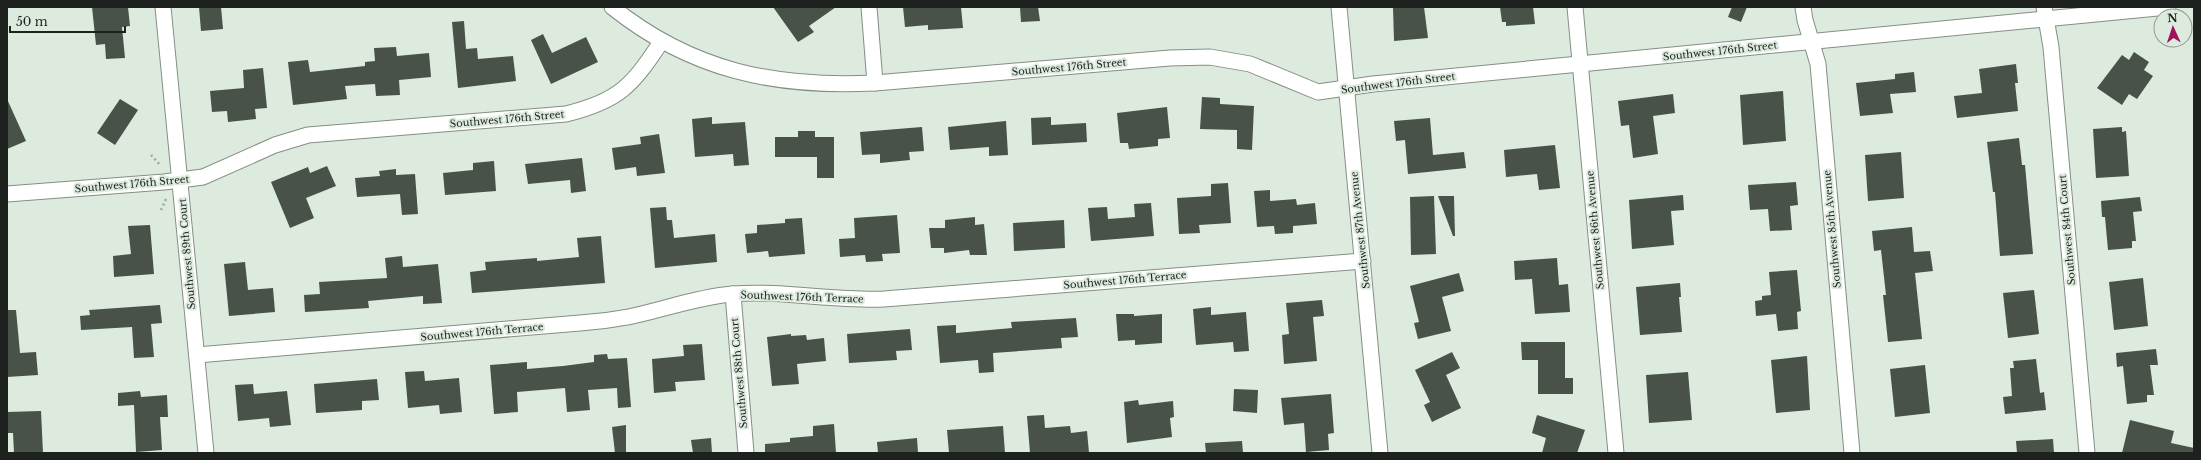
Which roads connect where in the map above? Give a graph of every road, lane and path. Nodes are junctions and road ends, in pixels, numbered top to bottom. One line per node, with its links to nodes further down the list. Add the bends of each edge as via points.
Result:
1 (163, 7): 16 (street, Southwest 89th Court)
2 (612, 7): 10 (street)
3 (869, 7): 12 (street)
4 (1339, 7): 13 (street, Southwest 87th Avenue)
5 (1574, 7): 11 (street, Southwest 86th Avenue)
6 (1803, 7): 9 (street, Southwest 85th Avenue)
7 (2168, 7): 8 (street, Southwest 176th Street)
8 (2045, 13): 9 (street, Southwest 176th Street); 28 (street, Southwest 84th Court, via 2051,47)
9 (1811, 41): 11 (street, Southwest 176th Street); 27 (street, Southwest 85th Avenue, via 1818,64)
10 (661, 42): 12 (street, Southwest 176th Street, via 711,63 768,79 815,84); 16 (street, Southwest 176th Street, via 635,79 607,101 590,108 549,117 308,135 275,144 203,176)
11 (1580, 65): 13 (street, Southwest 176th Street, via 1373,84); 26 (street, Southwest 86th Avenue)
12 (875, 83): 13 (street, Southwest 176th Street, via 1192,57 1217,58 1250,64 1318,92)
13 (1346, 90): 20 (street, Southwest 87th Avenue)
14 (151, 155): 15 (path)
15 (162, 166)
16 (180, 180): 17 (street, Southwest 176th Street); 22 (street, Southwest 89th Court)
17 (7, 194)
18 (166, 198): 19 (path)
19 (161, 210)
20 (1363, 261): 21 (street, Southwest 176th Terrace, via 884,299); 25 (street, Southwest 87th Avenue)
21 (733, 294): 22 (street, Southwest 176th Terrace, via 691,300 629,317 580,324); 24 (street, Southwest 88th Court)
22 (196, 355): 23 (street, Southwest 89th Court)
23 (206, 453)
24 (746, 453)
25 (1380, 453)
26 (1616, 453)
27 (1852, 453)
28 (2087, 453)

